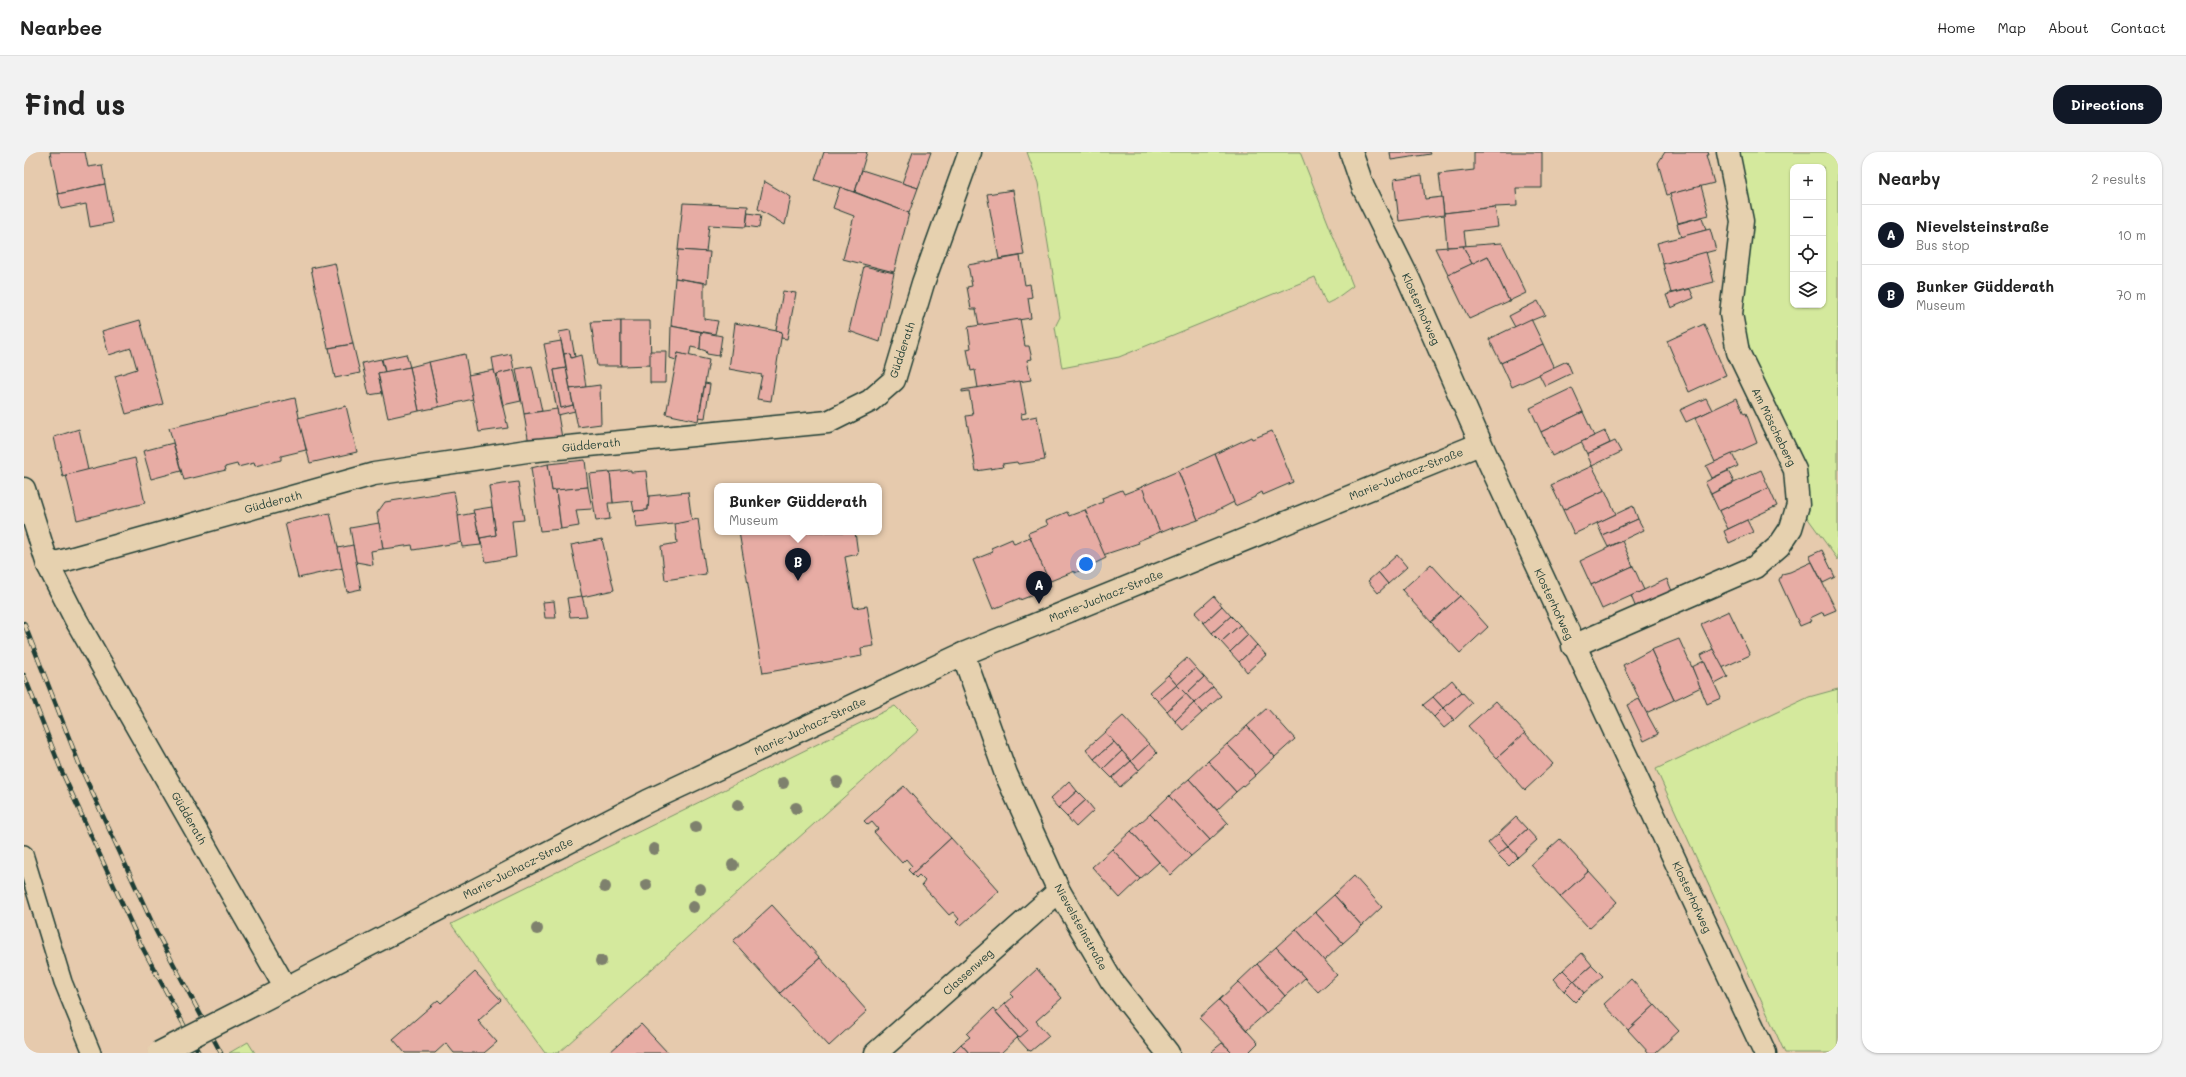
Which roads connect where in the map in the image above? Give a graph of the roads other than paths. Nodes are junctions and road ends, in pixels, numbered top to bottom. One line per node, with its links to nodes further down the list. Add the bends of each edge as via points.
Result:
1 (970, 152): 6 (street, Güdderath, via 923,283 894,380 870,401 828,422 527,451 374,474)
2 (1351, 152): 4 (street, Klosterhofweg, via 1363,187 1409,280)
3 (1728, 152): 7 (street, Am Möscheberg, via 1742,221 1731,314 1738,352 1795,470 1798,505 1791,528 1779,546 1755,567)
4 (1480, 444): 7 (street, Klosterhofweg); 8 (street, Marie-Juchacz-Straße)
5 (24, 488): 6 (street, Güdderath)
6 (48, 565): 11 (street, Güdderath, via 83,632)
7 (1573, 646): 16 (street, Klosterhofweg)
8 (963, 654): 10 (street, Nievelsteinstraße, via 1006,774); 11 (street, Marie-Juchacz-Straße, via 648,802)
9 (24, 854): 12 (lane, via 63,982)
10 (1059, 891): 14 (street, Classenweg); 15 (street, Nievelsteinstraße, via 1111,980)
11 (285, 987): 13 (street, Marie-Juchacz-Straße, bridge)
12 (92, 1053)
13 (159, 1053)
14 (876, 1053)
15 (1168, 1053)
16 (1765, 1053)

